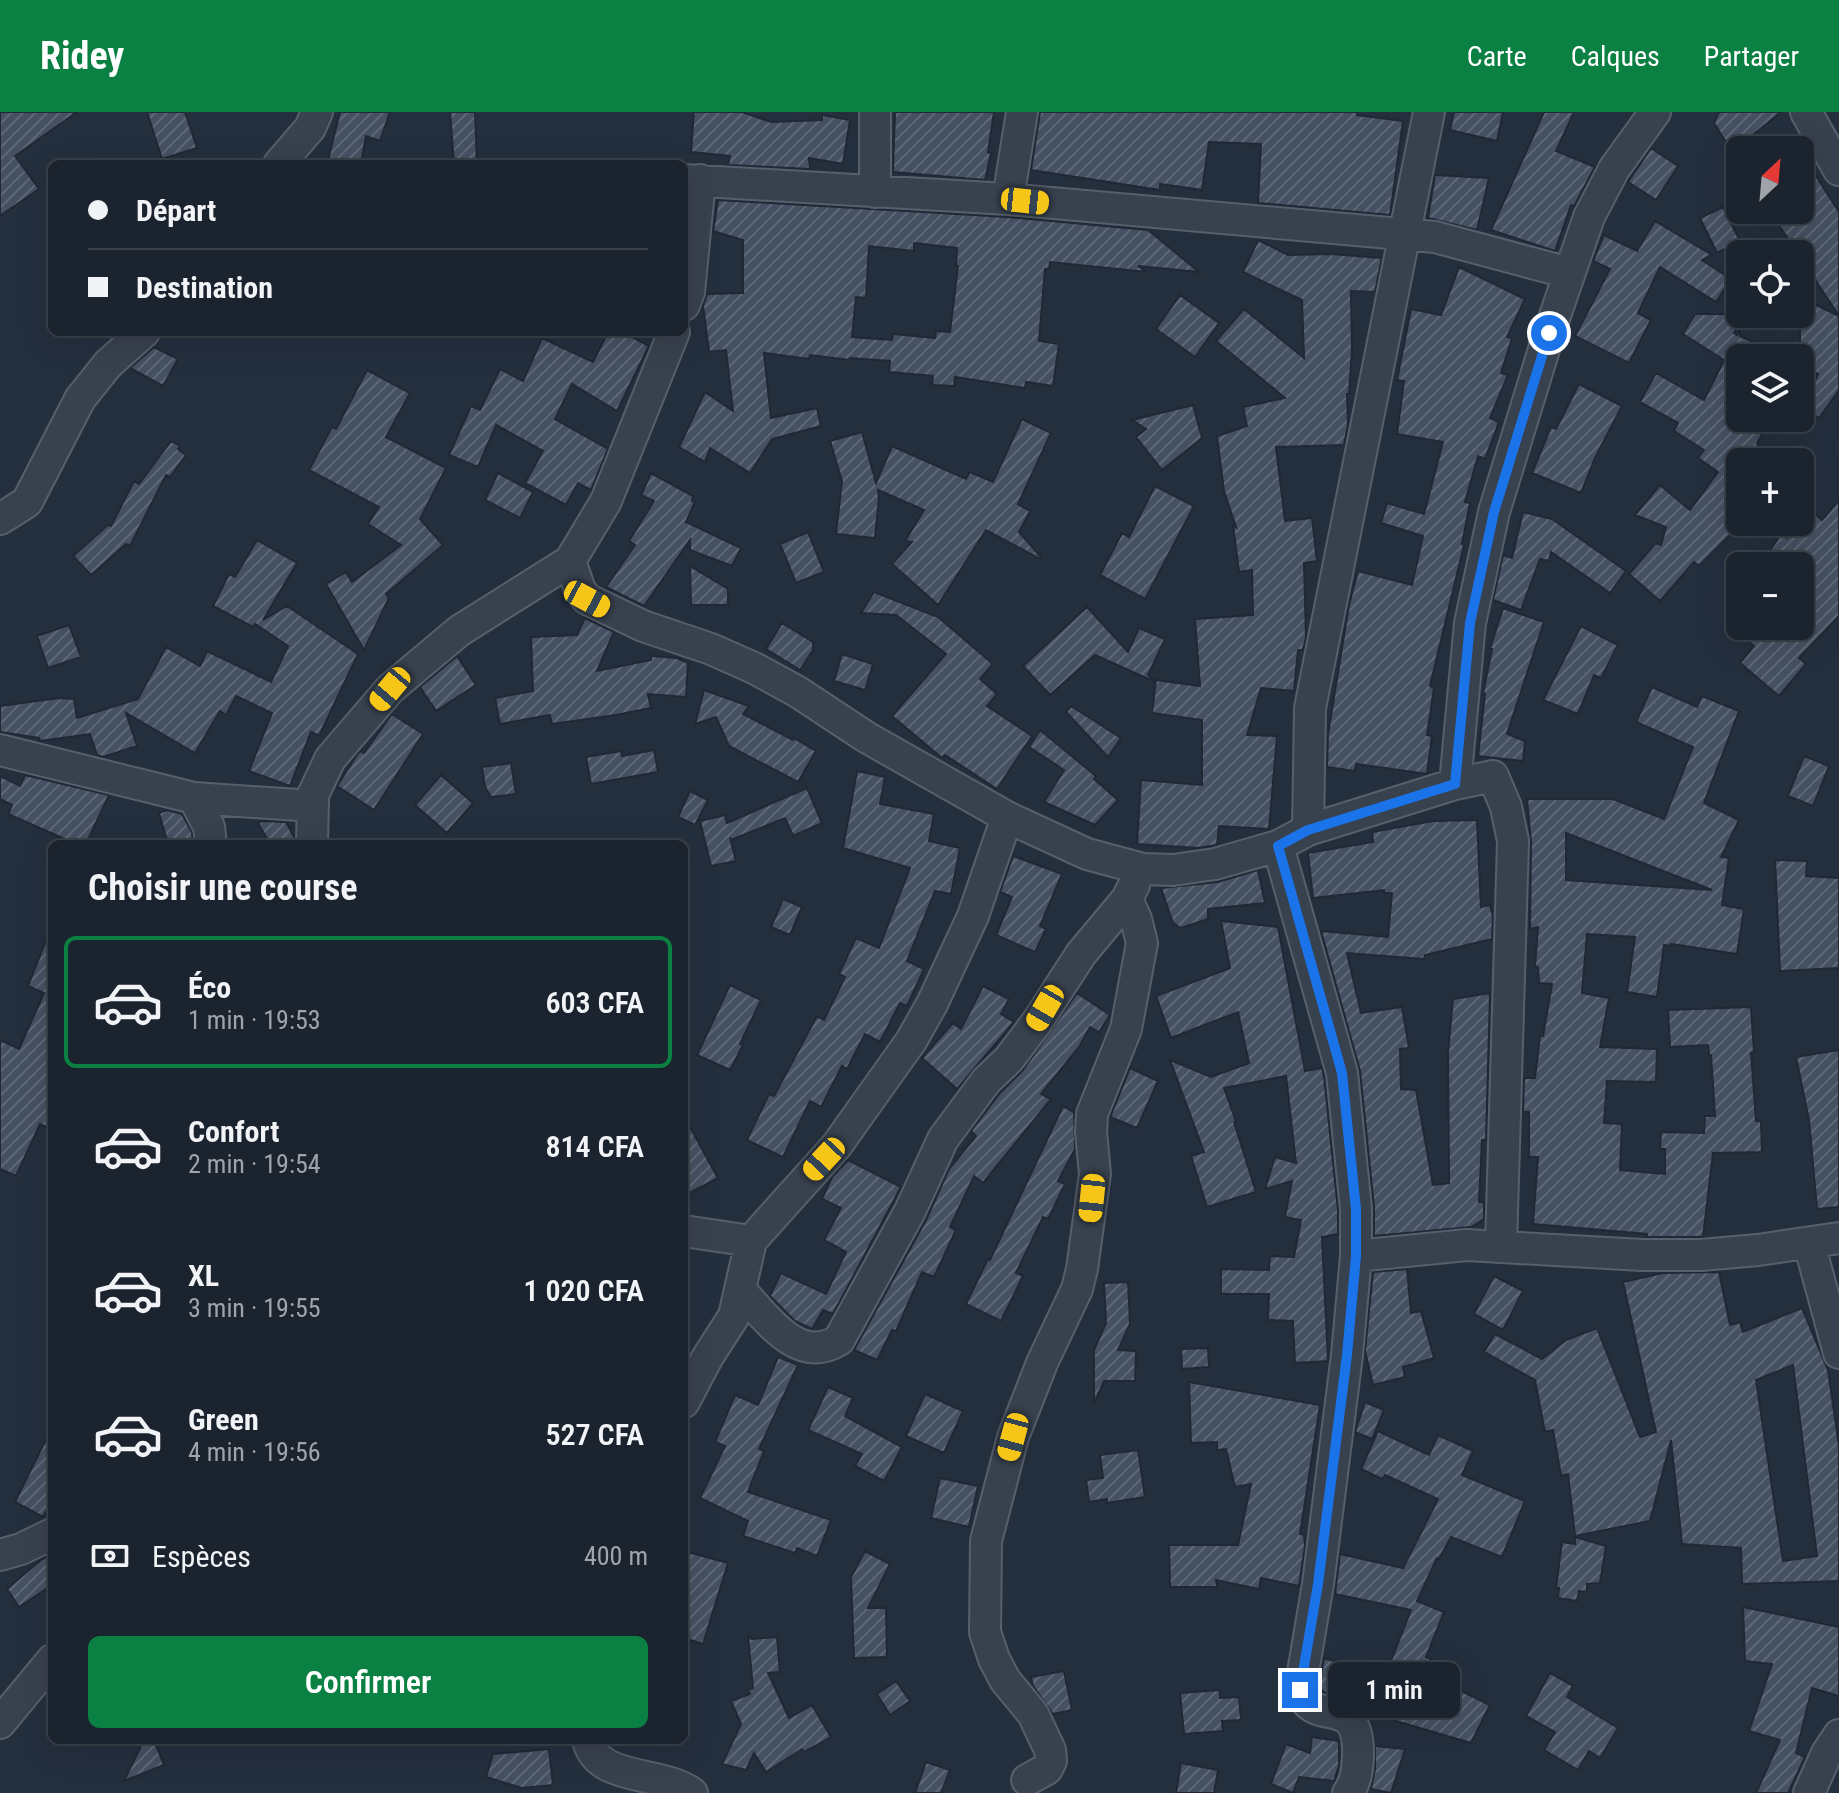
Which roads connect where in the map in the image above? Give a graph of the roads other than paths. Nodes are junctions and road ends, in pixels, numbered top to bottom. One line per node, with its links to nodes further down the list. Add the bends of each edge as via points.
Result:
1 (317, 112): 7 (street)
2 (875, 112): 10 (street)
3 (1022, 112): 11 (street)
4 (1429, 112): 12 (street)
5 (1655, 112): 13 (street, via 1614,169)
6 (1806, 112): 8 (street)
7 (282, 160)
8 (1839, 170)
9 (692, 180): 10 (street); 14 (street)
10 (875, 192): 11 (street)
11 (1008, 199): 12 (street)
12 (1405, 236): 13 (street, via 1435,237); 24 (street, via 1310,708)
13 (1569, 273): 20 (street, via 1494,512 1470,623)
14 (688, 295)
15 (140, 336): 17 (street, via 80,399 27,502)
16 (672, 336): 18 (street, via 606,501)
17 (0, 519)
18 (570, 561): 22 (street, via 459,631 390,689 330,759); 23 (street, via 587,599 754,668)
19 (0, 750): 21 (street)
20 (1455, 784): 24 (street); 34 (street, via 1493,776 1513,841)
21 (194, 798): 22 (street); 25 (street)
22 (313, 806): 26 (street)
23 (1007, 817): 28 (street, via 1087,854); 32 (street, via 973,916 911,1041 837,1145)
24 (1308, 830): 27 (street)
25 (211, 840)
26 (312, 840)
27 (1278, 846): 28 (street, via 1215,864); 35 (street, via 1342,1073)
28 (1143, 869): 29 (street)
29 (1127, 899): 36 (street, via 1094,935 1037,1022 943,1139 839,1340 811,1349 791,1340); 45 (street, via 1142,943 1126,1029 1092,1114 1095,1174 1082,1269 1013,1437 986,1541 985,1632 1005,1680 1033,1714 1050,1750 1047,1769)
30 (688, 1232): 32 (street)
31 (1839, 1238): 33 (street)
32 (751, 1241): 36 (street)
33 (1809, 1243): 34 (street, via 1715,1254 1642,1255); 37 (street)
34 (1501, 1246): 35 (street)
35 (1356, 1256): 47 (street, via 1318,1584 1300,1690 1313,1708 1354,1724 1358,1760)
36 (741, 1291): 38 (street, via 734,1316)
37 (1839, 1353)
38 (688, 1395)
39 (48, 1536): 40 (street)
40 (0, 1555)
41 (48, 1665): 42 (street)
42 (0, 1723)
43 (1839, 1735): 48 (street)
44 (590, 1744): 46 (street, via 611,1768 666,1779)
45 (1027, 1780)
46 (692, 1793)
47 (1348, 1793)
48 (1809, 1793)

